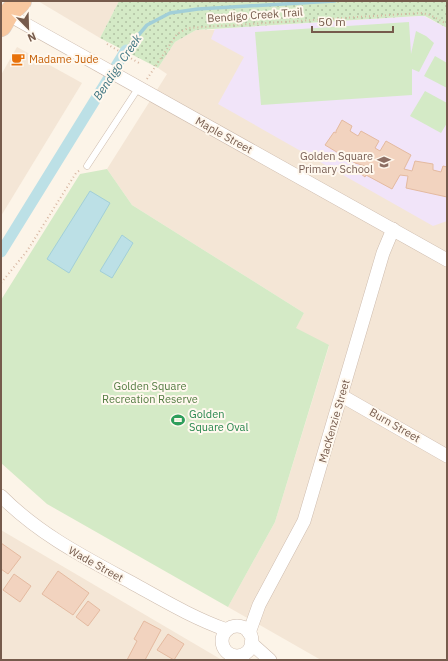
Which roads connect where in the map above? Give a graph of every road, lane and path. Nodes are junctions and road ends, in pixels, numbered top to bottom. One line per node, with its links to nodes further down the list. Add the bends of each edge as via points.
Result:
1 (8, 11): 5 (street, Maple Street)
2 (447, 24): 5 (path, Bendigo Creek Trail, via 430,15 421,14 188,28 177,34 148,79)
3 (107, 44): 4 (path)
4 (139, 63)
5 (139, 87): 6 (lane); 7 (street, Maple Street)
6 (86, 166): 9 (path, via 76,173 27,251)
7 (393, 229): 8 (street, Maple Street); 10 (street, MacKenzie Street, via 383,252)
8 (447, 260)
9 (1, 283)
10 (342, 396): 11 (street, Burn Street); 13 (street, MacKenzie Street, via 304,522)
11 (447, 456)
12 (1, 496): 13 (street, Wade Street, via 23,517 54,540 199,620)
13 (235, 645): 14 (street, Wade Street); 15 (street, Wade Street)
14 (264, 660)
15 (270, 660)

